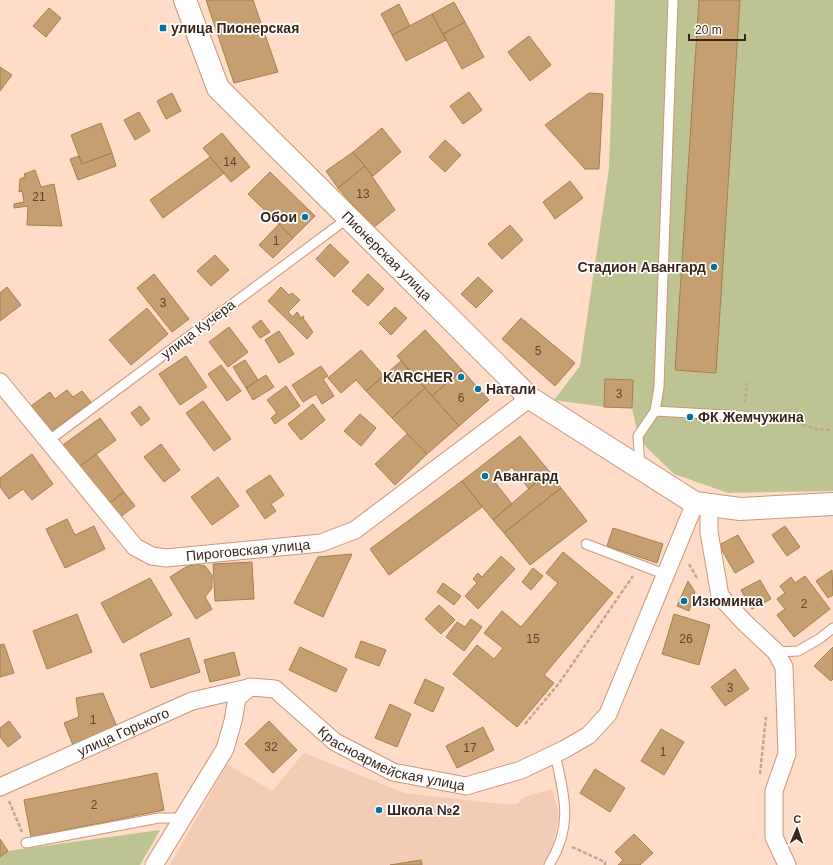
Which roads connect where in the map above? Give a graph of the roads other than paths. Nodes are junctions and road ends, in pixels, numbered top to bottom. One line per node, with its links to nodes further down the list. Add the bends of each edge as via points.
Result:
1 (185, 0): 3 (main road, Пионерская улица, via 218,88)
2 (673, 0): 6 (lane)
3 (349, 217): 5 (main road, Пионерская улица); 8 (lane, улица Кучера)
4 (0, 382): 8 (street, Пироговская улица)
5 (530, 398): 8 (street, Пироговская улица, via 355,530 321,542 166,558 152,556 135,547); 9 (main road, Пионерская улица)
6 (656, 411): 7 (lane); 9 (lane, via 638,436)
7 (743, 416)
8 (48, 441)
9 (640, 468): 10 (main road, Пионерская улица)
10 (702, 504): 11 (main road, via 740,509); 13 (street, Красноармейская улица); 15 (street, via 720,596)
11 (833, 504)
12 (586, 544): 13 (lane)
13 (664, 574): 17 (street, Красноармейская улица, via 608,714 589,735)
14 (833, 628): 15 (lane, via 819,640 798,651)
15 (776, 652): 23 (street, via 784,667 787,754 774,791 774,838)
16 (250, 687): 17 (street, Красноармейская улица, via 275,689 335,742 393,772 466,786 521,770); 18 (street, улица Горького, via 192,701); 19 (street, via 237,698 225,749)
17 (555, 754): 22 (lane, via 566,810 560,848)
18 (4, 793)
19 (182, 818): 20 (lane, via 159,818); 21 (street)
20 (26, 843)
21 (154, 865)
22 (549, 865)
23 (787, 865)

